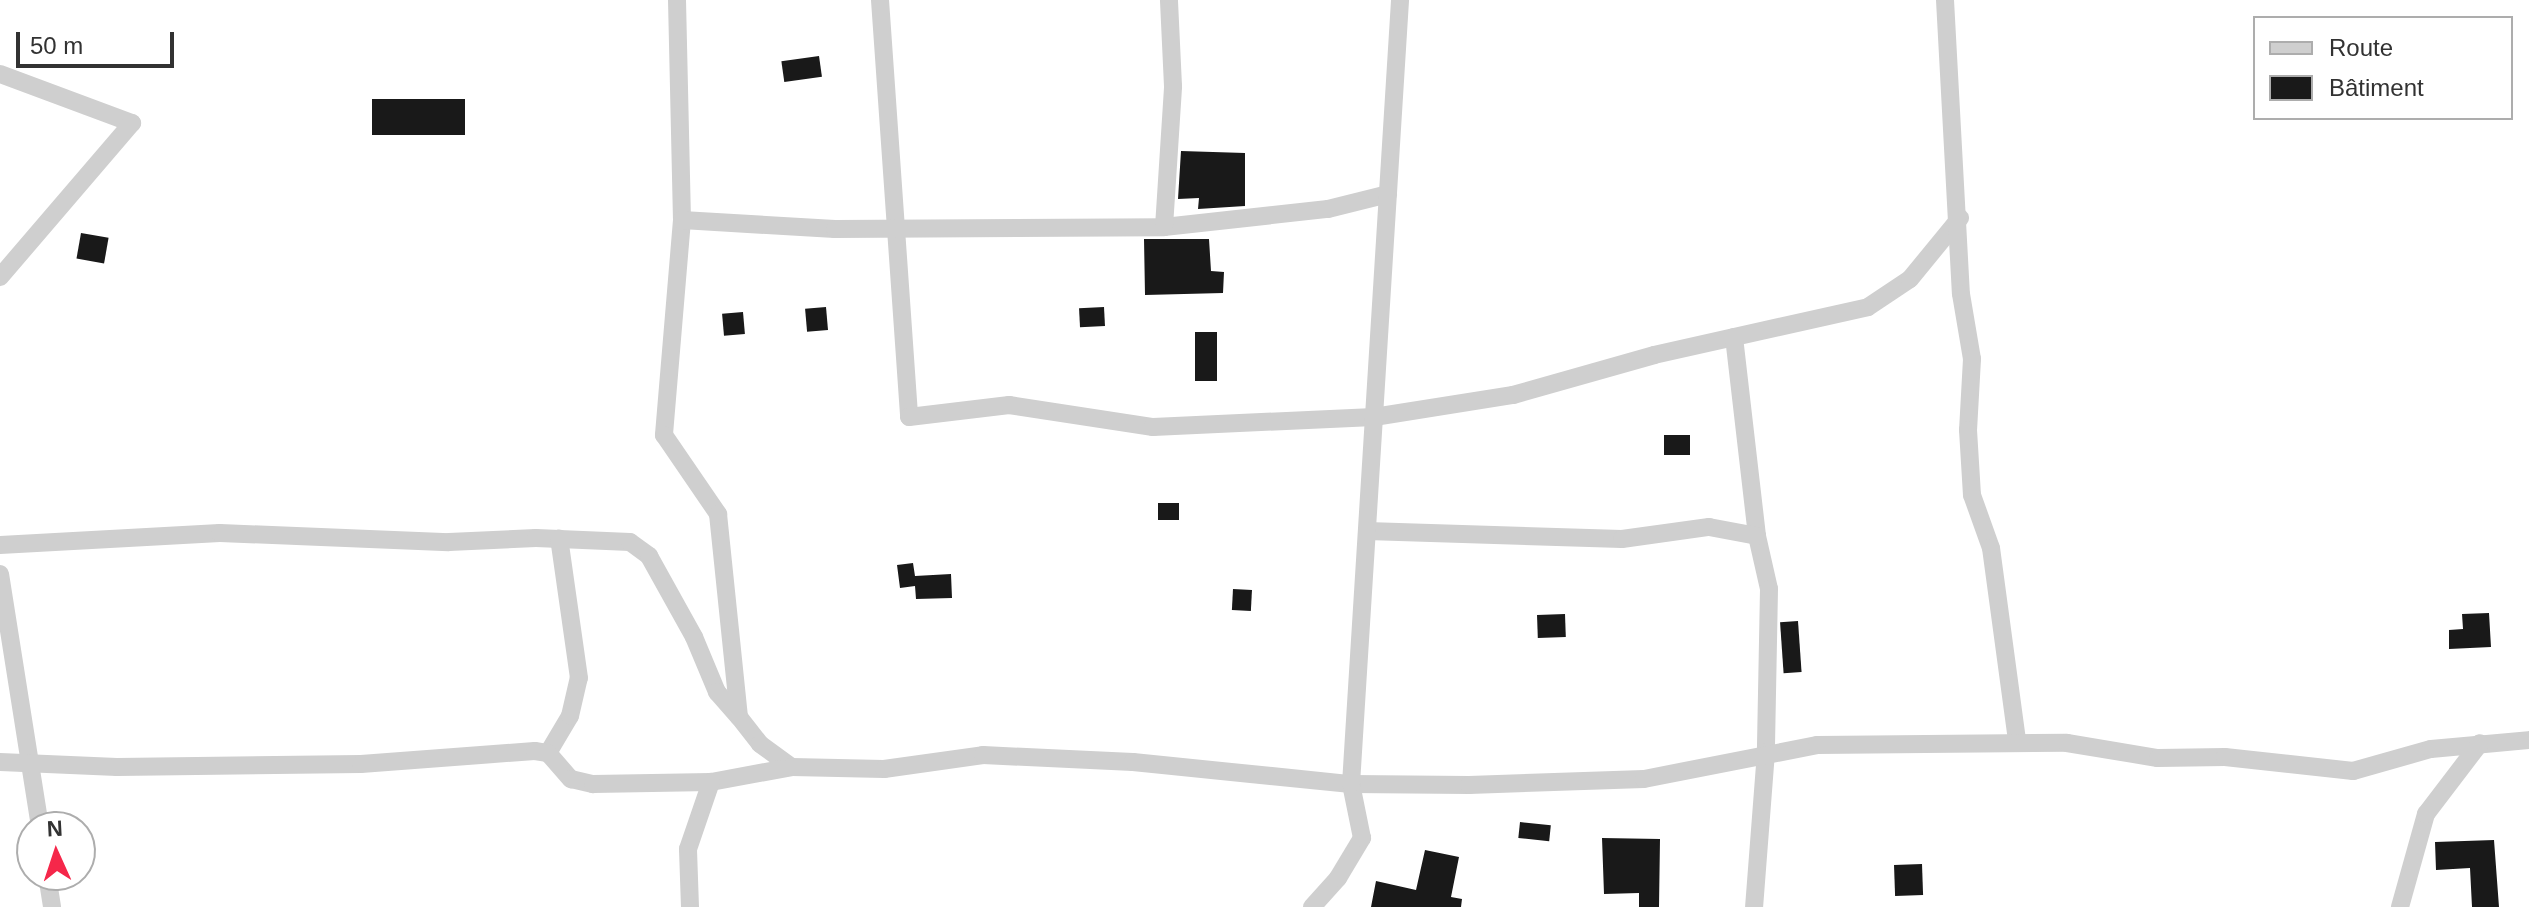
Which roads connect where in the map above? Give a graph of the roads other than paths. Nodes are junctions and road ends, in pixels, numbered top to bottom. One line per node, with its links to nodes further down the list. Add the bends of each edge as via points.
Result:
1 (677, 0): 9 (street)
2 (880, 0): 11 (street)
3 (1169, 0): 10 (street, via 1173,86)
4 (1400, 0): 7 (street)
5 (1945, 0): 8 (street)
6 (0, 74): 12 (street, via 132,123)
7 (1388, 194): 10 (street, via 1328,209); 14 (street)
8 (1960, 218): 13 (street, via 1893,294 1868,307); 22 (street, via 1961,294 1972,359 1972,495 1991,548)
9 (682, 220): 11 (street); 20 (street, via 664,435 718,514)
10 (1164, 227): 11 (street)
11 (893, 229): 14 (street, via 909,417 1009,405 1153,427)
12 (0, 277)
13 (1734, 337): 14 (street, via 1513,395); 16 (street)
14 (1374, 417): 15 (street)
15 (1367, 531): 16 (street, via 1622,539 1709,527); 30 (street)
16 (1757, 536): 24 (street, via 1769,589)
17 (559, 538): 18 (street, via 449,542 220,533); 20 (street, via 630,542 649,556 717,692); 25 (street, via 579,678 570,716)
18 (0, 545)
19 (0, 574): 26 (street)
20 (739, 717): 28 (street, via 760,744)
21 (2529, 740): 23 (street)
22 (2017, 741): 23 (street, via 2158,758 2225,757 2353,771 2431,749); 24 (street, via 1817,745)
23 (2480, 743): 35 (street, via 2426,814)
24 (1766, 752): 30 (street, via 1644,779); 34 (street)
25 (548, 753): 26 (street, via 361,764 117,767); 29 (street, via 571,779 581,782)
26 (29, 761): 27 (street); 31 (street)
27 (0, 762)
28 (792, 767): 29 (street); 30 (street, via 884,769 983,755 1133,762)
29 (711, 782): 32 (street, via 688,849)
30 (1351, 784): 33 (street, via 1362,838 1338,878)
31 (37, 811)
32 (690, 907)
33 (1312, 907)
34 (1754, 907)
35 (2400, 907)

